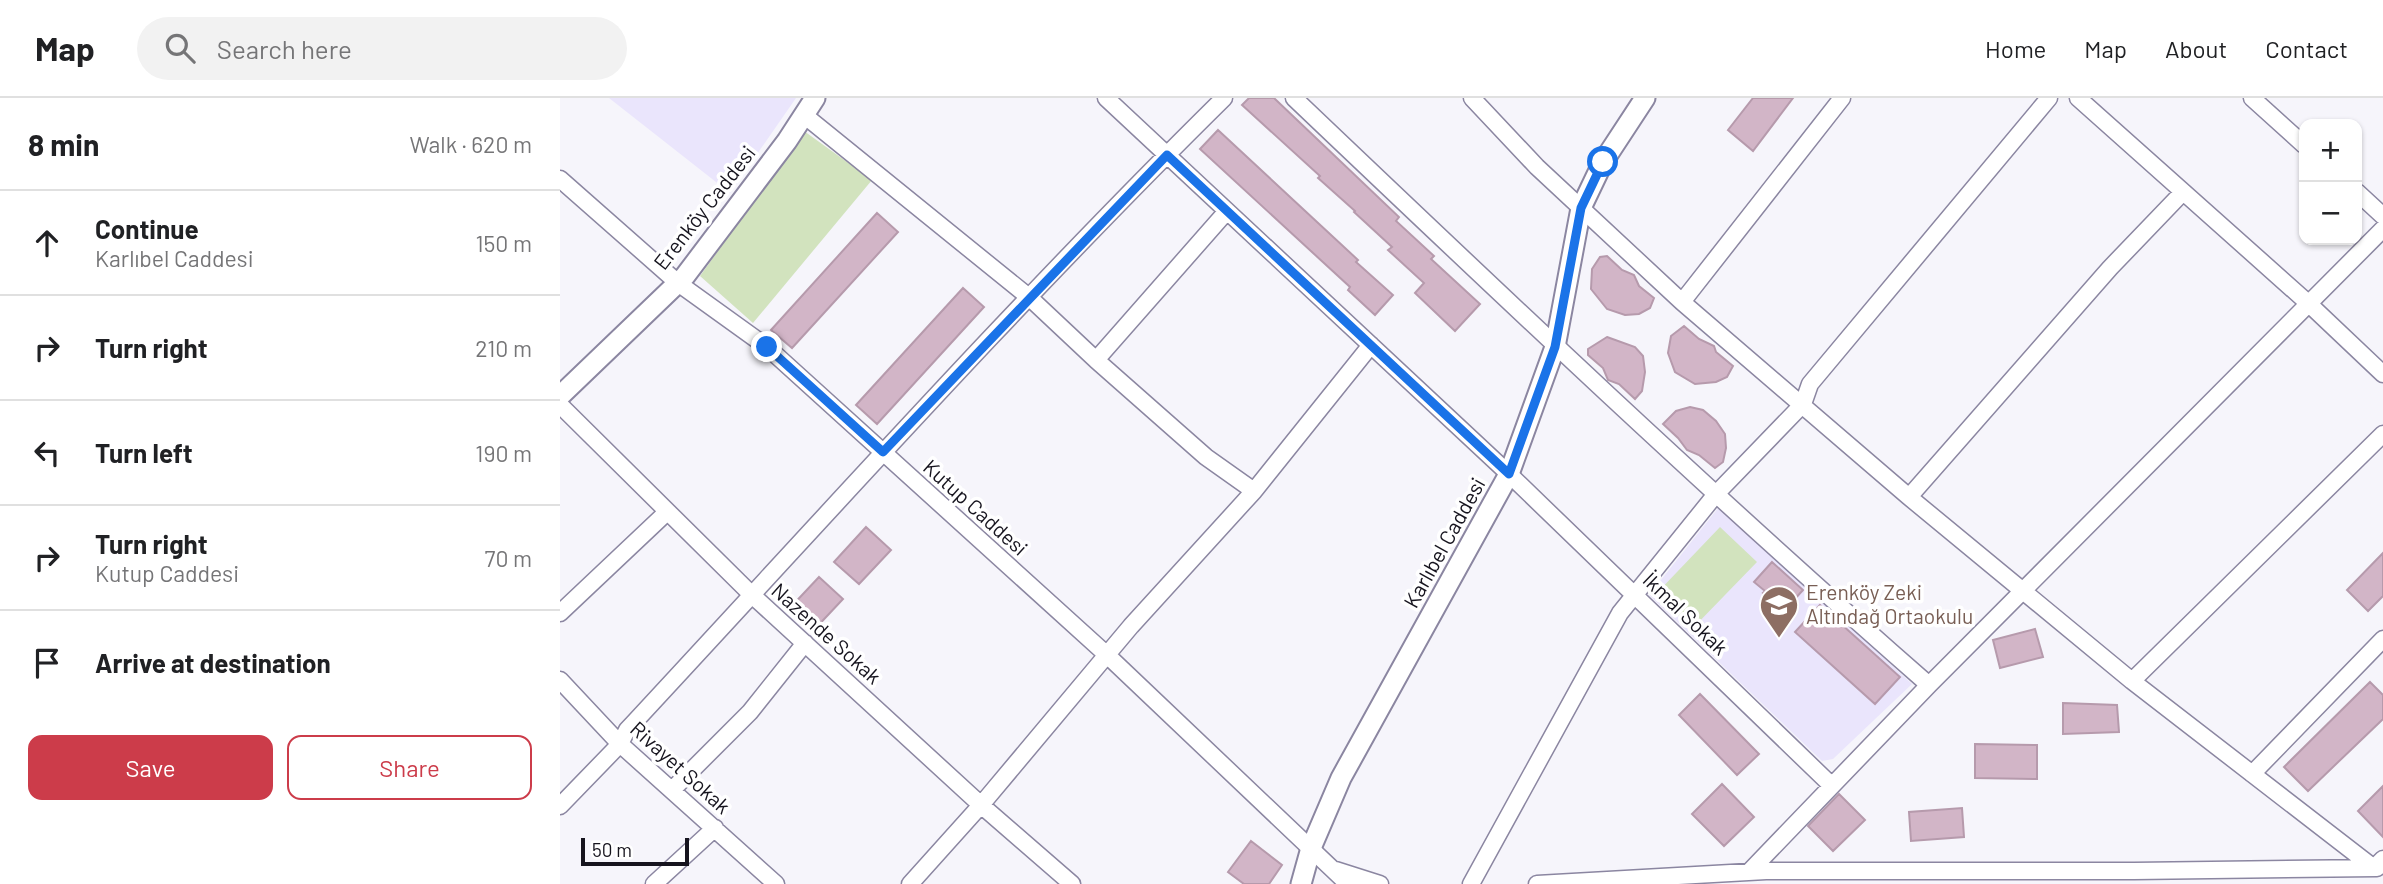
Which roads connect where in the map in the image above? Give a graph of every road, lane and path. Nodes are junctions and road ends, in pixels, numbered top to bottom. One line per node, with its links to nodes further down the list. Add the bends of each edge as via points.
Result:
1 (815, 98): 11 (street, Erenköy Caddesi)
2 (1106, 98): 13 (street, İkmal Sokak)
3 (1224, 98): 13 (street)
4 (1294, 98): 26 (street)
5 (1472, 98): 17 (street)
6 (1645, 98): 17 (street, Karlıbel Caddesi, via 1603,162)
7 (1842, 98): 23 (street)
8 (2049, 98): 30 (street, via 1810,384)
9 (2078, 98): 15 (street)
10 (2252, 98): 12 (street)
11 (804, 116): 21 (street, Erenköy Caddesi); 22 (street)
12 (2299, 140)
13 (1167, 155): 18 (street, İkmal Sokak); 22 (street)
14 (560, 178): 21 (street, Kutup Caddesi)
15 (2183, 192): 24 (street); 37 (street, via 2110,268)
16 (2362, 197): 19 (street)
17 (1581, 208): 23 (street); 26 (street, Karlıbel Caddesi)
18 (1227, 211): 25 (street, İkmal Sokak); 27 (street)
19 (2383, 216)
20 (2383, 229): 24 (street)
21 (678, 283): 29 (street, Erenköy Caddesi); 33 (street, Kutup Caddesi, via 767,347)
22 (1030, 299): 27 (street); 33 (street)
23 (1682, 302): 30 (street)
24 (2308, 303): 28 (street); 39 (street)
25 (1371, 345): 34 (street, İkmal Sokak); 35 (street)
26 (1555, 347): 34 (street, Karlıbel Caddesi); 36 (street)
27 (1096, 360): 35 (street, via 1206,457)
28 (2383, 374)
29 (560, 396)
30 (1803, 404): 36 (street); 37 (street)
31 (560, 405): 38 (street, Nazende Sokak)
32 (2383, 434): 47 (street)
33 (883, 452): 40 (street); 45 (street, Kutup Caddesi)
34 (1509, 474): 41 (street, İkmal Sokak); 56 (street, Karlıbel Caddesi, via 1341,778)
35 (1254, 491): 45 (street)
36 (1716, 494): 41 (street); 48 (street)
37 (1909, 497): 39 (street)
38 (667, 512): 40 (street, Nazende Sokak); 42 (street)
39 (2023, 592): 47 (street); 48 (street)
40 (752, 595): 44 (street, Nazende Sokak); 49 (street, via 627,730)
41 (1635, 596): 51 (street, İkmal Sokak); 73 (street, via 1620,613)
42 (560, 613)
43 (2383, 639): 50 (street)
44 (805, 643): 52 (street, via 750,712); 53 (street, Nazende Sokak)
45 (1107, 655): 53 (street); 56 (street, Kutup Caddesi)
46 (560, 680): 49 (street, Rivayet Sokak)
47 (2132, 681): 50 (street)
48 (1929, 685): 51 (street)
49 (620, 744): 52 (street, Rivayet Sokak); 54 (street)
50 (2252, 774): 57 (street)
51 (1831, 785): 59 (street)
52 (672, 790): 55 (street, Rivayet Sokak)
53 (981, 805): 68 (street); 69 (street, Nazende Sokak)
54 (560, 806)
55 (715, 828): 66 (street); 67 (street, Rivayet Sokak)
56 (1311, 848): 58 (street, Kutup Caddesi); 70 (street, Karlıbel Caddesi)
57 (2380, 865): 60 (street)
58 (1331, 868): 71 (street, Kutup Caddesi); 72 (street)
59 (1749, 872): 61 (street); 65 (street)
60 (2337, 876): 64 (street)
61 (1830, 877): 62 (street)
62 (1926, 877): 63 (street)
63 (2134, 877): 64 (street)
64 (2228, 877)
65 (1710, 879): 74 (street)
66 (654, 884)
67 (776, 884)
68 (910, 884)
69 (1072, 884)
70 (1301, 884)
71 (1348, 884)
72 (1380, 884)
73 (1471, 884)
74 (1537, 884)

